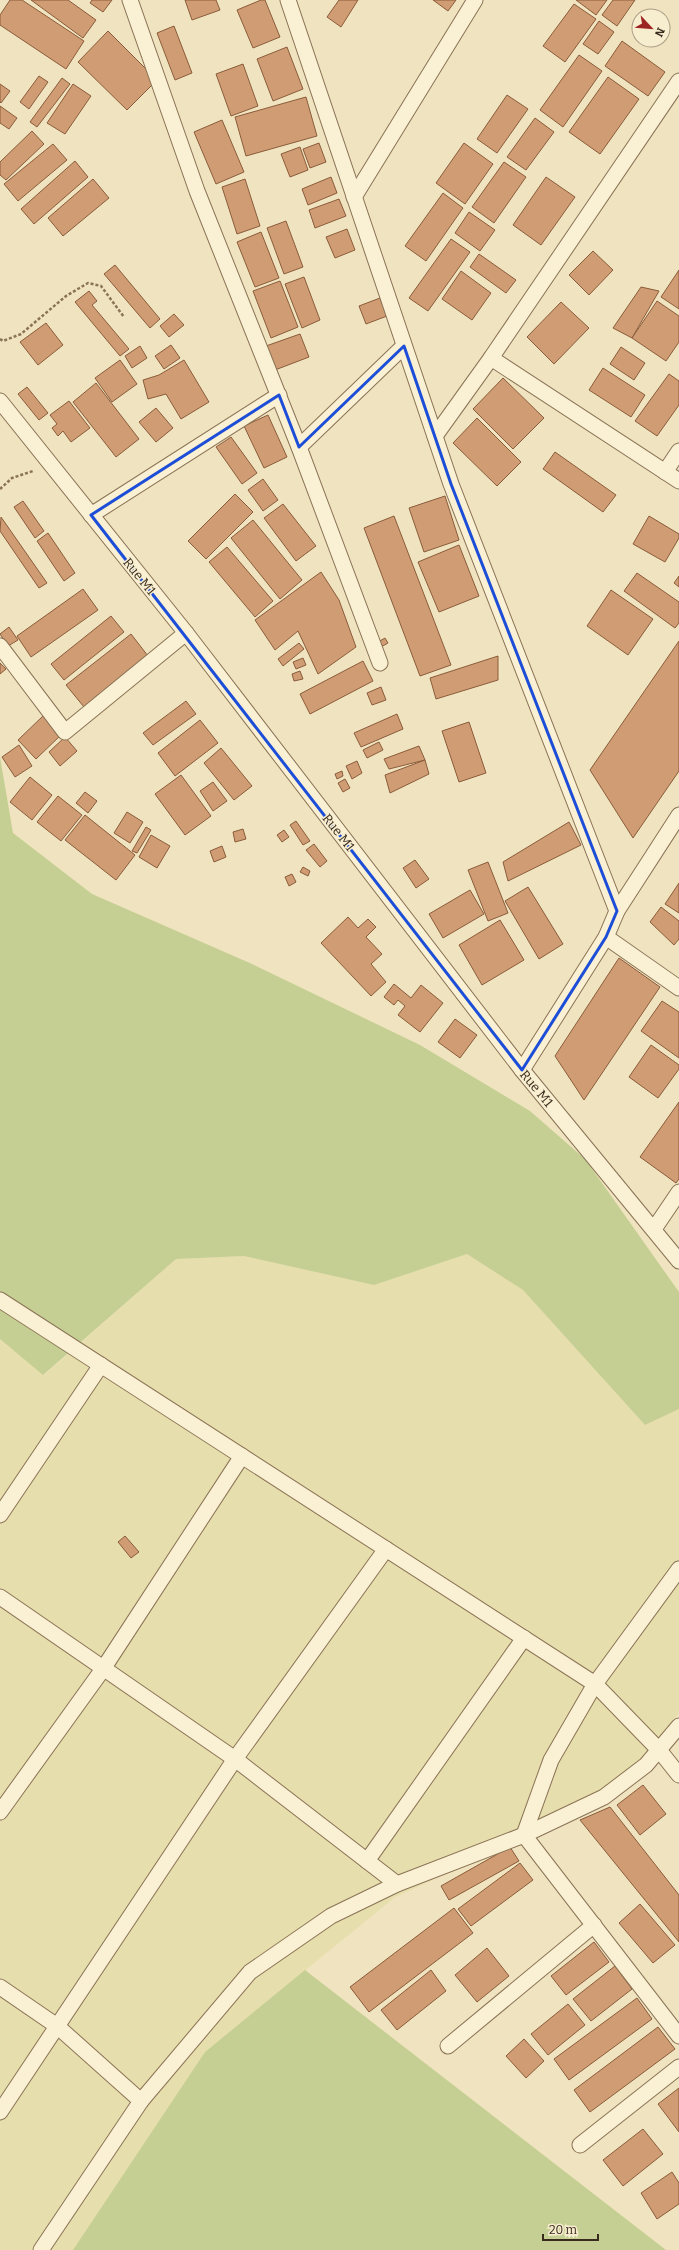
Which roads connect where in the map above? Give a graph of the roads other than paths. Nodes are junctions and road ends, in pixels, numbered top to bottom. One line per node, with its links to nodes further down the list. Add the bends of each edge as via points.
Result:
1 (130, 0): 8 (street, via 197,190)
2 (288, 0): 5 (street)
3 (475, 0): 5 (street)
4 (679, 82): 7 (street)
5 (354, 197): 6 (street)
6 (404, 346): 10 (street); 11 (street)
7 (491, 358): 10 (street); 13 (street)
8 (278, 395): 11 (street); 15 (street)
9 (0, 401): 15 (street, Rue M1)
10 (435, 436): 20 (street)
11 (299, 447): 18 (street)
12 (679, 451): 13 (street)
13 (665, 472): 14 (street)
14 (679, 481)
15 (92, 515): 16 (street, Rue M1)
16 (186, 633): 17 (street, via 65,732); 23 (street, Rue M1)
17 (0, 646)
18 (380, 663)
19 (679, 815): 20 (street)
20 (617, 910): 21 (street)
21 (606, 937): 22 (street); 23 (street)
22 (679, 988)
23 (522, 1070): 25 (street, Rue M1)
24 (679, 1192): 25 (street)
25 (654, 1229): 26 (street, Rue M1)
26 (679, 1261)
27 (0, 1300): 28 (street)
28 (101, 1364): 29 (street); 30 (street)
29 (242, 1456): 31 (street); 35 (street)
30 (0, 1515)
31 (386, 1549): 34 (street); 39 (street)
32 (679, 1569): 36 (street)
33 (0, 1597): 35 (street)
34 (524, 1638): 36 (street); 44 (street)
35 (102, 1669): 39 (street); 41 (street)
36 (595, 1684): 38 (street); 43 (street, via 551,1760)
37 (679, 1726): 38 (street)
38 (659, 1750): 40 (street); 43 (street, via 646,1765 604,1797)
39 (235, 1759): 44 (street); 48 (street)
40 (679, 1775)
41 (5, 1796): 42 (street)
42 (0, 1812)
43 (524, 1835): 45 (street); 46 (street)
44 (367, 1861): 45 (street)
45 (397, 1884): 52 (street, via 331,1916 250,1972)
46 (594, 1926): 49 (street); 50 (street)
47 (0, 1987): 48 (street)
48 (57, 2026): 52 (street); 53 (street)
49 (679, 2036)
50 (448, 2046)
51 (679, 2067): 54 (street)
52 (141, 2101): 55 (street)
53 (0, 2112)
54 (580, 2145)
55 (41, 2250)

